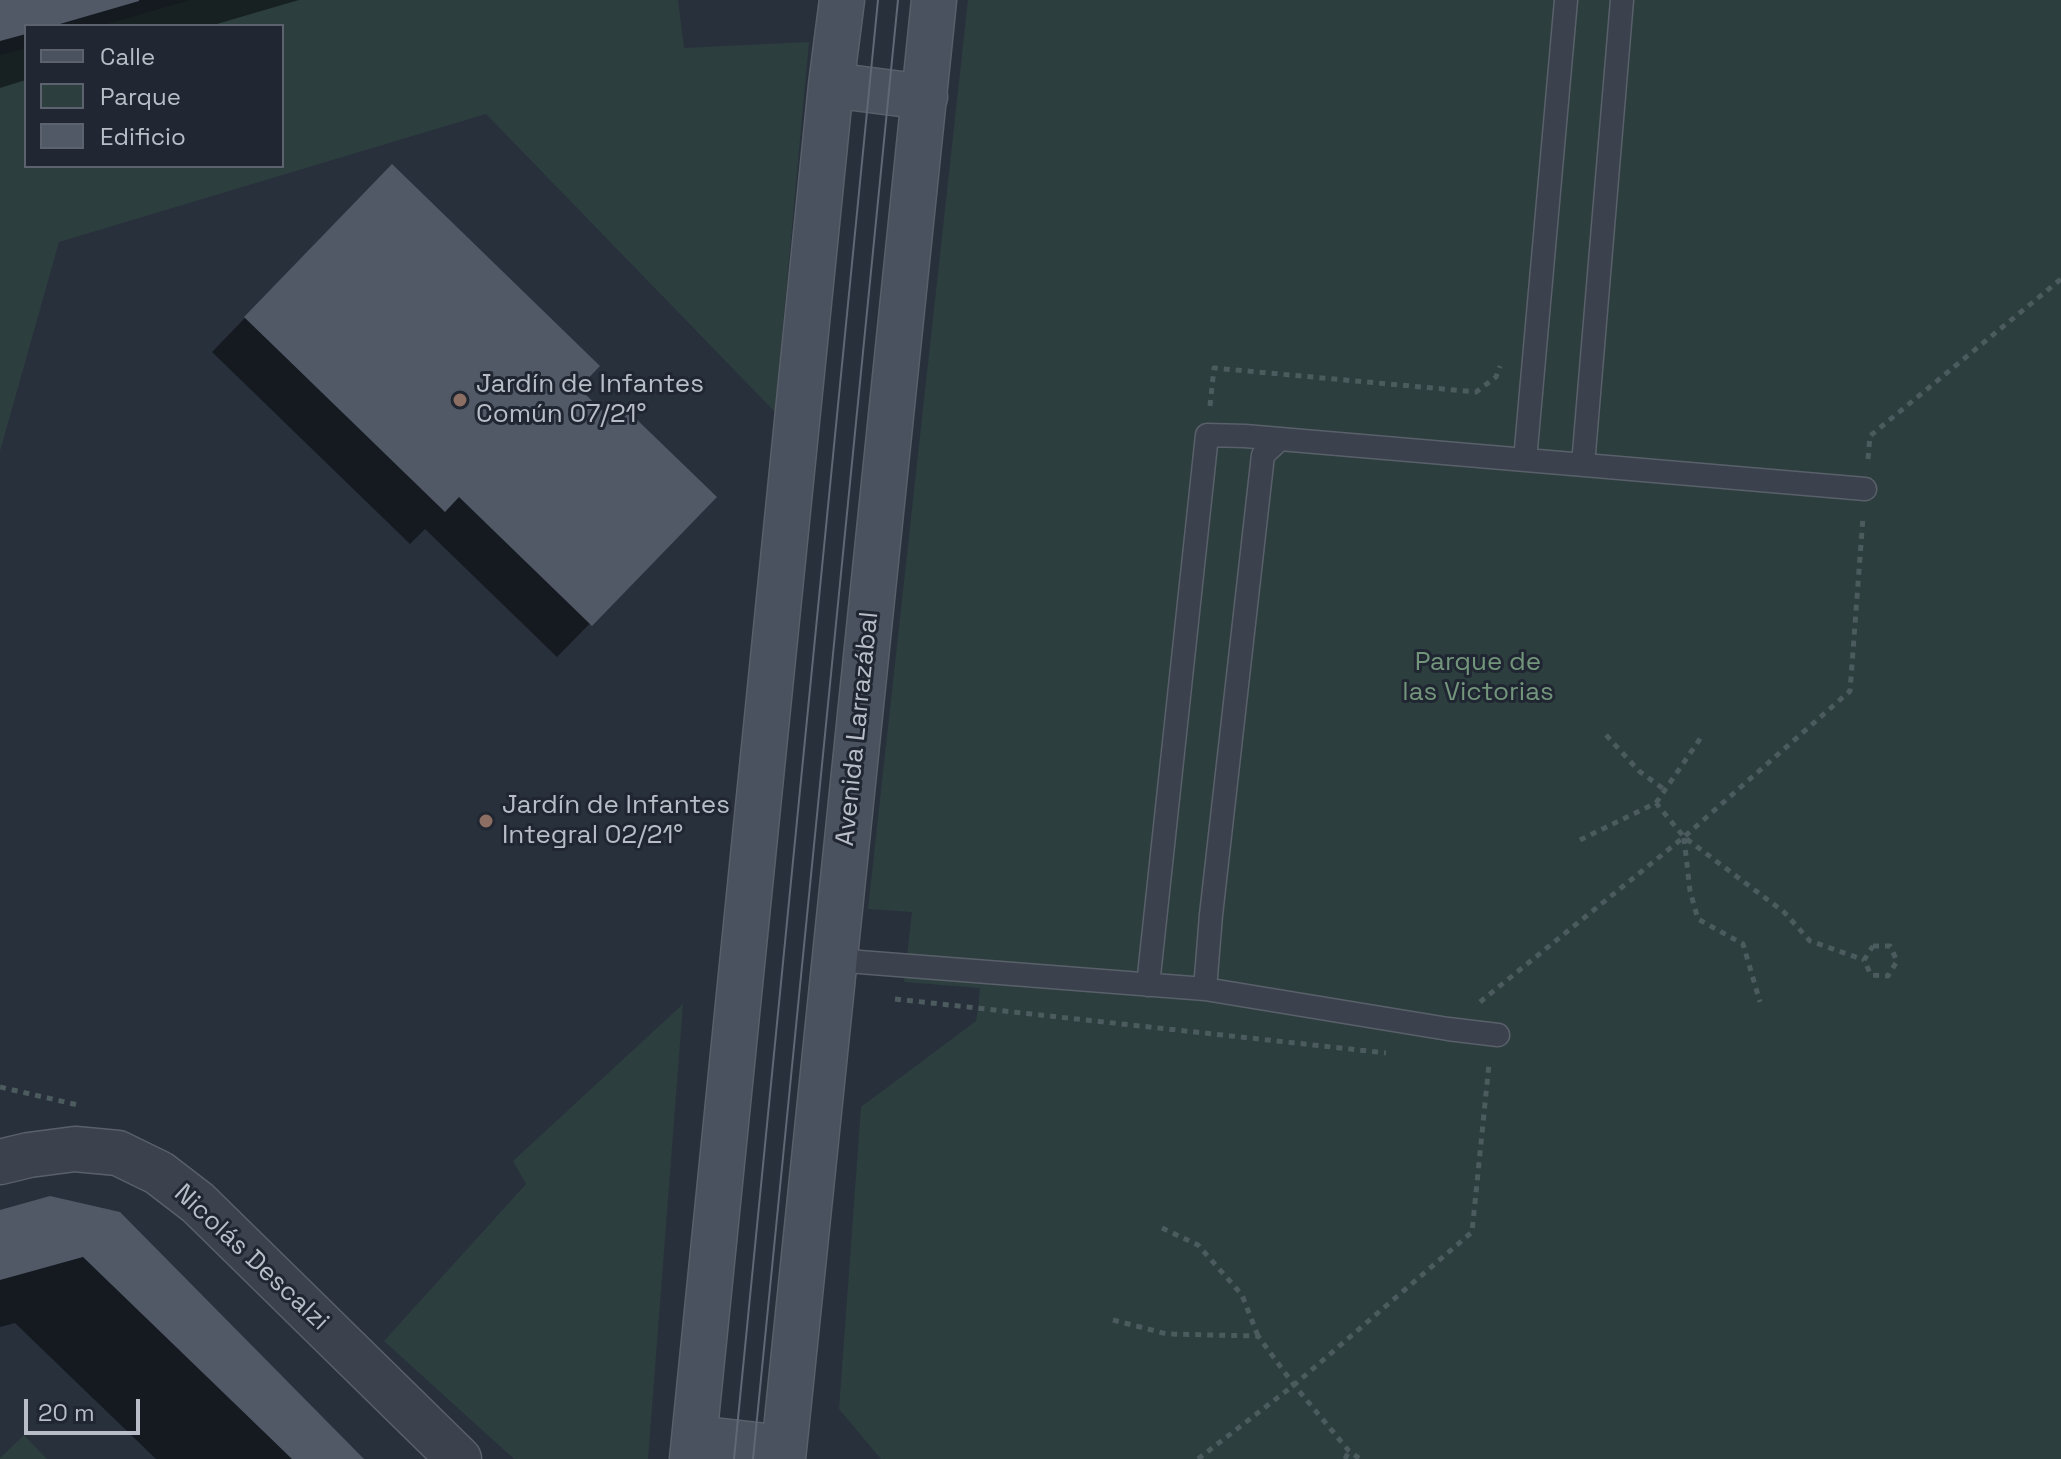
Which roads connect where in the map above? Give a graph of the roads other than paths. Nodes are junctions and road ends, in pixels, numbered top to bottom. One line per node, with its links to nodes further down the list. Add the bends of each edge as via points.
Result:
1 (842, 0): 5 (main road)
2 (934, 0): 6 (main road, Avenida Larrazábal)
3 (1566, 0): 8 (lane)
4 (1622, 0): 9 (lane)
5 (831, 85): 6 (main road); 16 (main road)
6 (925, 97): 11 (main road, Avenida Larrazábal)
7 (1280, 439): 8 (lane); 12 (lane, via 1207,435); 13 (lane, via 1263,455)
8 (1525, 460): 9 (lane)
9 (1583, 465): 10 (lane)
10 (1865, 489)
11 (834, 960): 12 (lane); 17 (main road, Avenida Larrazábal)
12 (1148, 985): 13 (lane)
13 (1205, 989): 14 (lane)
14 (1498, 1035)
15 (0, 1162): 18 (street, Nicolás Descalzi, via 75,1149 118,1153 159,1173 198,1203)
16 (694, 1448): 17 (main road)
17 (784, 1454)
18 (459, 1459)

